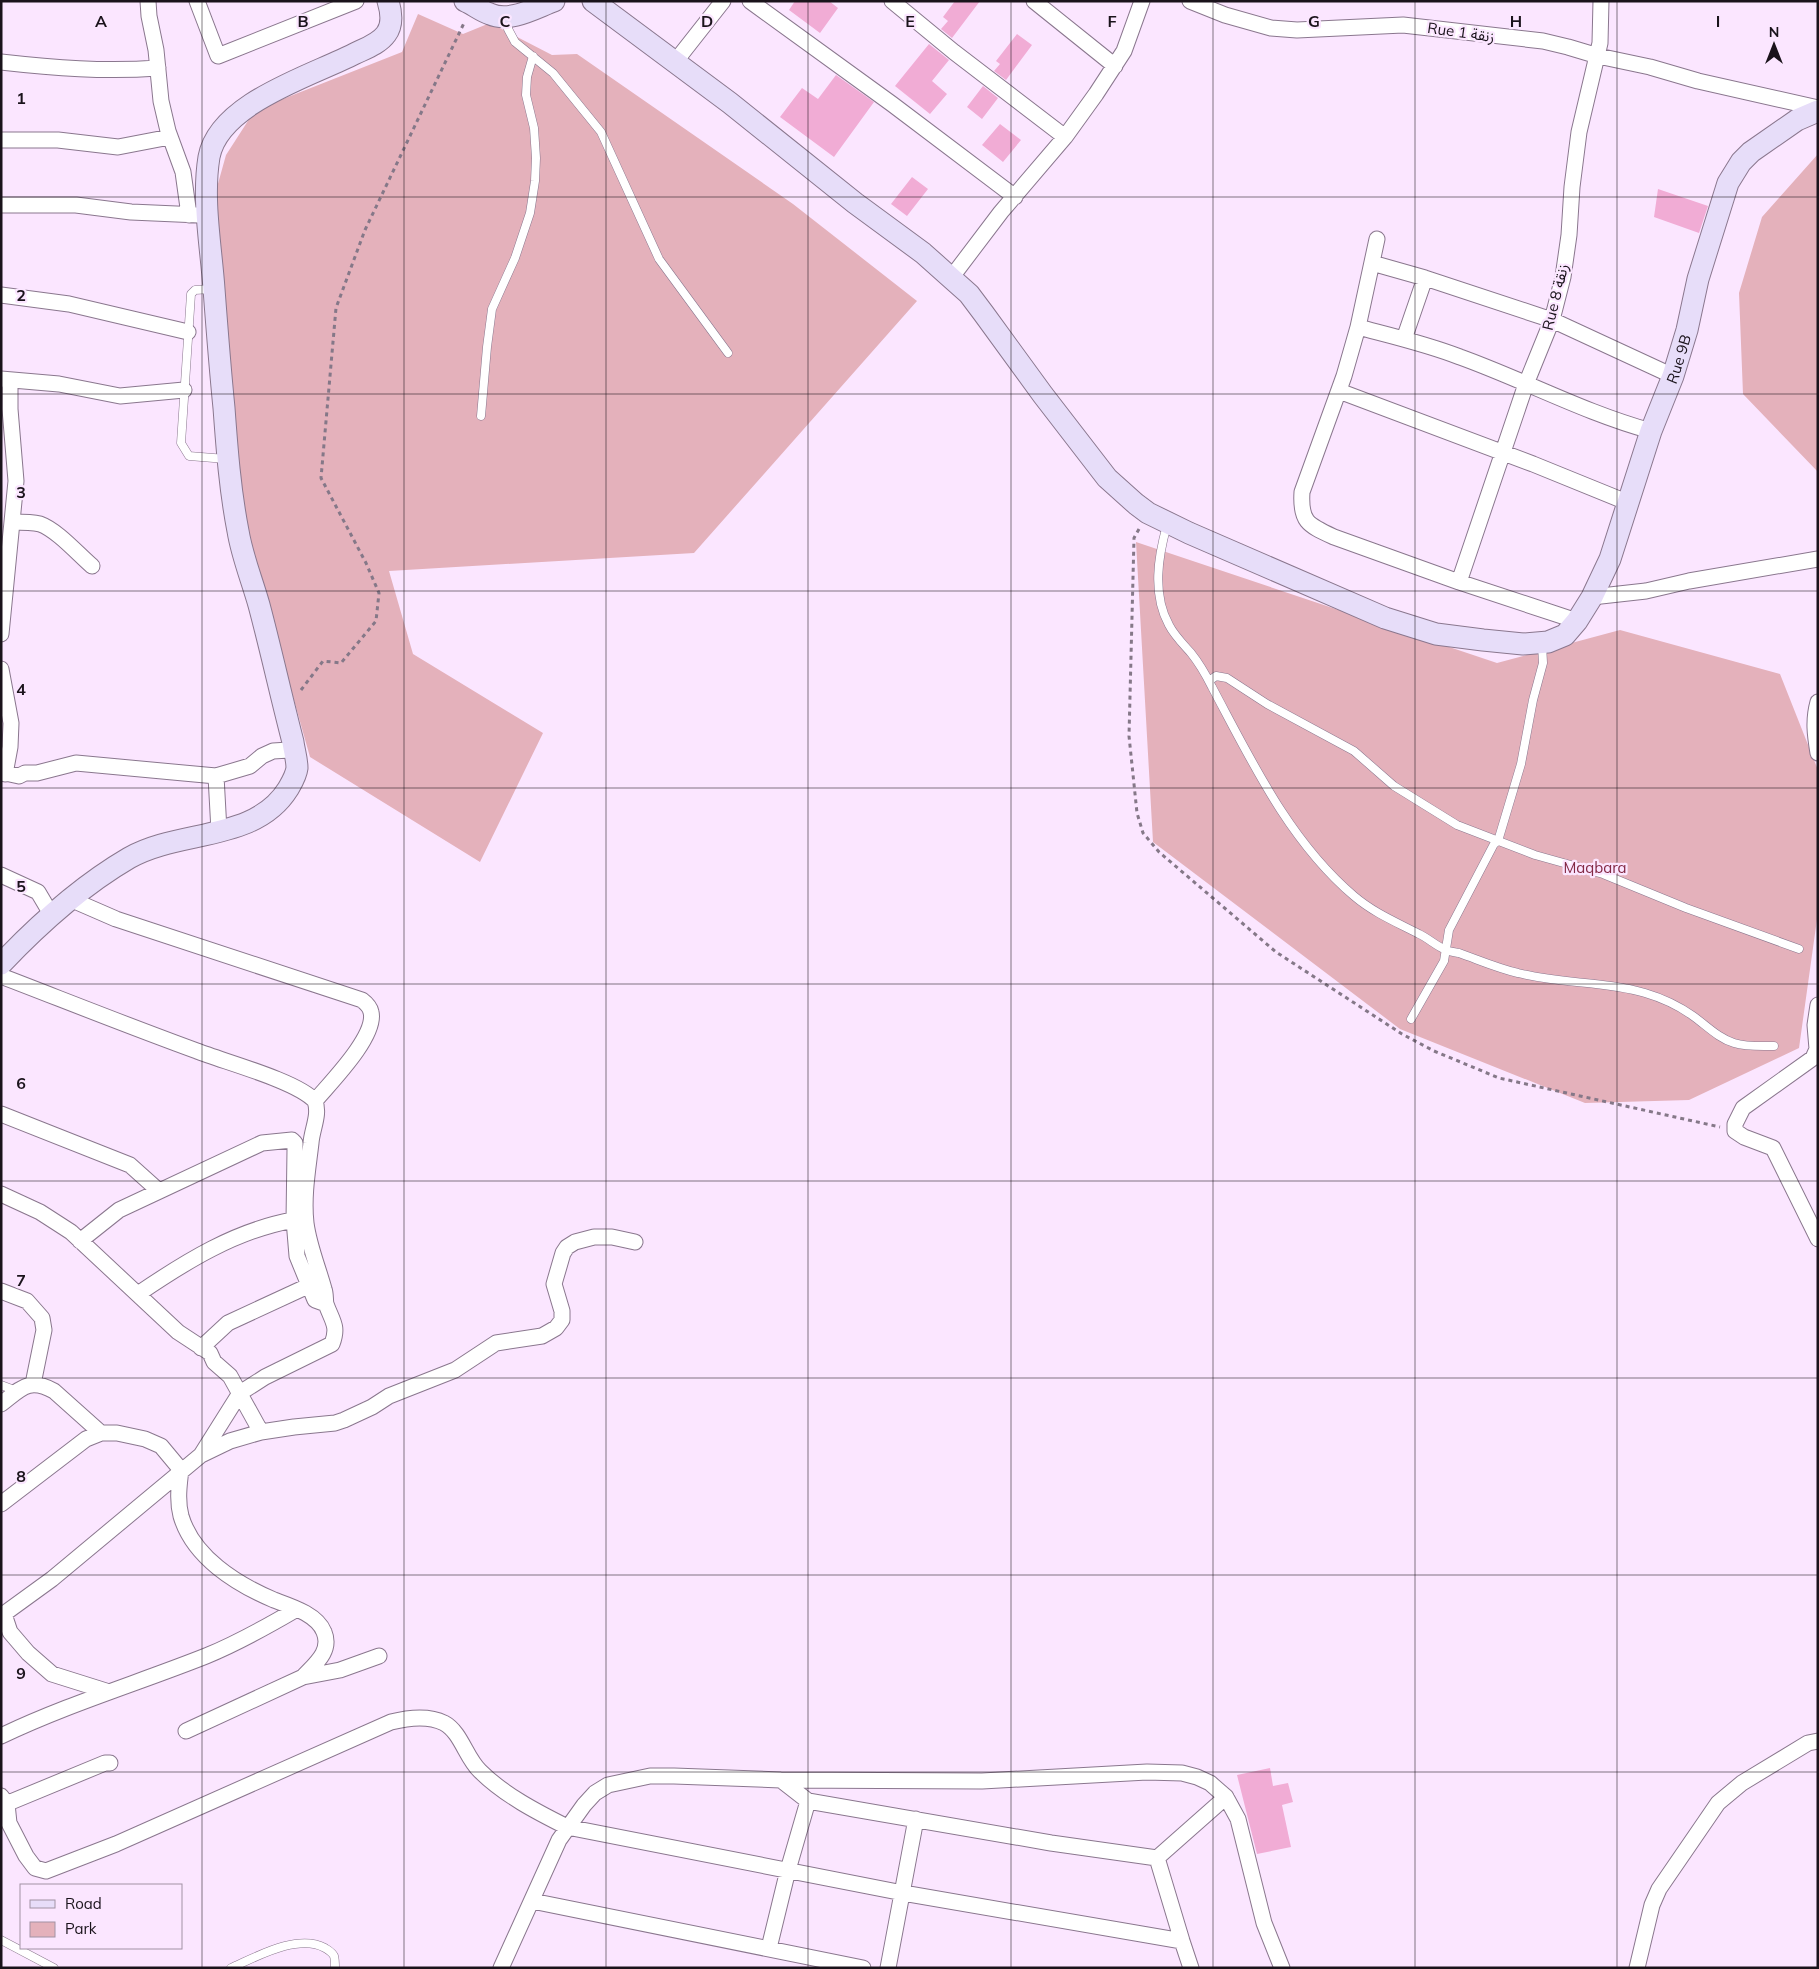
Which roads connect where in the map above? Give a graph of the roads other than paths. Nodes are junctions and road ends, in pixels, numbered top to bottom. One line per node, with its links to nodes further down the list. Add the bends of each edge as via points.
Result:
1 (148, 1): 21 (street)
2 (197, 1): 3 (street, via 218,56)
3 (356, 1)
4 (388, 1): 28 (street, via 390,27 381,40 262,97 228,123 210,155)
5 (554, 1): 15 (street)
6 (593, 1): 19 (street)
7 (723, 1): 19 (street)
8 (750, 1): 26 (street)
9 (892, 1): 24 (street)
10 (1034, 1): 20 (street)
11 (1142, 1): 20 (street)
12 (1190, 1): 17 (street, Rue 1 زنقة, via 1272,28 1420,26 1543,41)
13 (1601, 1): 17 (street, Rue 8 زنقة)
14 (469, 3): 15 (street, via 490,14)
15 (508, 17): 16 (lane, via 508,29 515,42)
16 (533, 56): 39 (lane, via 553,73 601,132 659,259); 45 (lane, via 526,95 534,128 535,181 530,214 492,309)
17 (1598, 56): 22 (street, Rue 1 زنقة); 35 (street, Rue 8 زنقة, via 1579,132 1570,229)
18 (1, 62): 21 (street, via 82,70)
19 (675, 62): 31 (street, via 855,203 892,228)
20 (1116, 66): 24 (street)
21 (158, 68): 23 (street, via 161,101)
22 (1818, 110): 40 (street, Rue 9B, via 1797,120 1751,152 1728,182)
23 (170, 137): 25 (street, via 118,147 58,140); 28 (street)
24 (1065, 137): 26 (street)
25 (1, 140)
26 (1015, 197): 31 (street)
27 (1, 205): 28 (street, via 76,205)
28 (198, 215): 33 (street)
29 (1377, 239): 30 (street)
30 (1372, 263): 32 (street); 36 (street)
31 (951, 278): 51 (street, via 969,294 1107,478 1120,492)
32 (1425, 278): 35 (street); 38 (street)
33 (214, 289): 37 (lane, via 195,290 192,294); 48 (street)
34 (1, 295): 37 (street, via 69,304)
35 (1552, 320): 40 (street); 42 (street, Rue 8 زنقة)
36 (1358, 327): 38 (street); 44 (street)
37 (188, 332): 43 (lane)
38 (1404, 339): 42 (street)
39 (728, 354)
40 (1673, 376): 46 (street, Rue 9B)
41 (6, 380): 43 (street, via 59,384 120,396); 50 (street, via 16,468)
42 (1526, 384): 46 (street, via 1622,423); 47 (street, Rue 8 زنقة)
43 (184, 390): 48 (lane, via 181,443 185,451 189,456)
44 (1339, 390): 47 (street); 54 (street, via 1302,492 1304,519 1314,528 1334,537)
45 (482, 416)
46 (1651, 431): 49 (street, Rue 9B)
47 (1504, 453): 49 (street); 54 (street, Rue 8 زنقة)
48 (228, 459): 63 (street, via 239,538)
49 (1628, 503): 55 (street, Rue 9B, via 1610,559)
50 (12, 522): 53 (street, via 43,526); 57 (street)
51 (1167, 523): 58 (street, via 1403,625 1436,634 1523,644); 60 (lane, via 1158,569 1162,606 1169,626)
52 (1818, 559): 55 (street, via 1689,581 1646,592)
53 (92, 566)
54 (1459, 582): 56 (street)
55 (1592, 597): 56 (street, Rue 9B)
56 (1571, 628): 58 (street)
57 (1, 634)
58 (1542, 643): 67 (lane, via 1543,662 1521,764)
59 (1, 669): 64 (street, via 11,722 10,747)
60 (1209, 681): 67 (lane, via 1216,676 1227,678 1267,704 1354,751 1411,798 1457,825); 72 (lane, via 1258,770 1299,837 1320,864 1370,908)
61 (1818, 702): 62 (street, via 1814,714)
62 (1818, 753)
63 (296, 758): 65 (street, via 289,750 273,751 250,766); 66 (street, via 295,777 278,802 252,821)
64 (3, 773): 65 (street, via 19,776 76,763)
65 (216, 776): 66 (street)
66 (219, 831): 69 (street, via 150,848 110,870)
67 (1498, 841): 71 (lane, via 1534,855 1603,874); 72 (lane, via 1449,930)
68 (1, 875): 70 (street, via 38,892)
69 (70, 899): 70 (street); 78 (street, via 116,919 354,996 364,1002 372,1020 366,1036)
70 (51, 914): 73 (street)
71 (1799, 949)
72 (1446, 950): 76 (lane, via 1444,961); 77 (lane, via 1538,978 1644,993 1692,1015 1721,1038 1735,1044)
73 (1, 964)
74 (1, 976): 78 (street, via 276,1080 304,1092)
75 (1818, 1005): 83 (street, via 1815,1025 1817,1049 1813,1058 1743,1108 1735,1124 1735,1131 1744,1137 1773,1148)
76 (1411, 1019)
77 (1774, 1046)
78 (315, 1101): 89 (street, via 305,1201 308,1239)
79 (1, 1114): 80 (street, via 130,1165)
80 (159, 1191): 82 (street, via 262,1142 292,1140 295,1150); 84 (street, via 119,1210)
81 (1, 1194): 84 (street, via 40,1212)
82 (294, 1220): 86 (street, via 296,1256); 88 (street, via 272,1224 208,1251)
83 (1818, 1239)
84 (80, 1240): 88 (street)
85 (635, 1242): 96 (street, via 594,1237 567,1247 554,1284 562,1320 550,1332 496,1343 455,1370 389,1396 344,1420)
86 (308, 1286): 89 (street, via 315,1300); 90 (street, via 228,1323)
87 (1, 1292): 91 (street, via 27,1301 42,1318 44,1330)
88 (138, 1294): 90 (street, via 178,1332)
89 (326, 1304): 94 (street, via 335,1327 332,1344)
90 (201, 1348): 94 (street, via 210,1353 214,1362 230,1376)
91 (33, 1384): 93 (street); 97 (street, via 54,1391)
92 (1, 1385): 93 (lane)
93 (17, 1391): 95 (street)
94 (240, 1393): 96 (street); 98 (street)
95 (1, 1404)
96 (261, 1432): 98 (street, via 230,1441)
97 (101, 1433): 99 (street, via 145,1439 161,1446); 100 (street, via 86,1439)
98 (200, 1455): 99 (street)
99 (181, 1470): 101 (street, via 181,1515 187,1532 200,1549 231,1577); 102 (street, via 52,1579)
100 (1, 1504)
101 (297, 1609): 104 (street, via 319,1624 326,1642 318,1663); 105 (street, via 208,1655)
102 (2, 1615): 105 (street, via 10,1632 52,1674)
103 (379, 1656): 104 (street, via 340,1670)
104 (303, 1677): 106 (street)
105 (106, 1692): 107 (street)
106 (186, 1731)
107 (1, 1736)
108 (1818, 1741): 131 (street, via 1808,1743 1742,1783 1718,1803 1659,1889)
109 (110, 1763): 113 (street)
110 (781, 1780): 111 (street, via 982,1781 1165,1772 1197,1777); 112 (street); 115 (street, via 650,1776 627,1780 608,1785 595,1793)
111 (1226, 1797): 116 (street); 130 (street, via 1238,1819 1264,1923)
112 (808, 1801): 114 (street); 117 (street)
113 (3, 1802): 115 (street, via 9,1823 26,1856 36,1868 46,1871 391,1722 408,1718 443,1722 458,1738 470,1760 492,1782)
114 (916, 1819): 116 (street); 118 (street)
115 (567, 1826): 117 (street); 119 (street)
116 (1157, 1858): 121 (street)
117 (788, 1870): 118 (street); 122 (street)
118 (903, 1893): 121 (street); 128 (street)
119 (532, 1901): 122 (street); 126 (street)
120 (1, 1940): 123 (lane)
121 (1182, 1942): 129 (street)
122 (769, 1948): 127 (street)
123 (54, 1968)
124 (231, 1968): 125 (lane, via 269,1951 306,1943 329,1950)
125 (335, 1968)
126 (501, 1968)
127 (863, 1968)
128 (888, 1968)
129 (1192, 1968)
130 (1282, 1968)
131 (1637, 1968)

